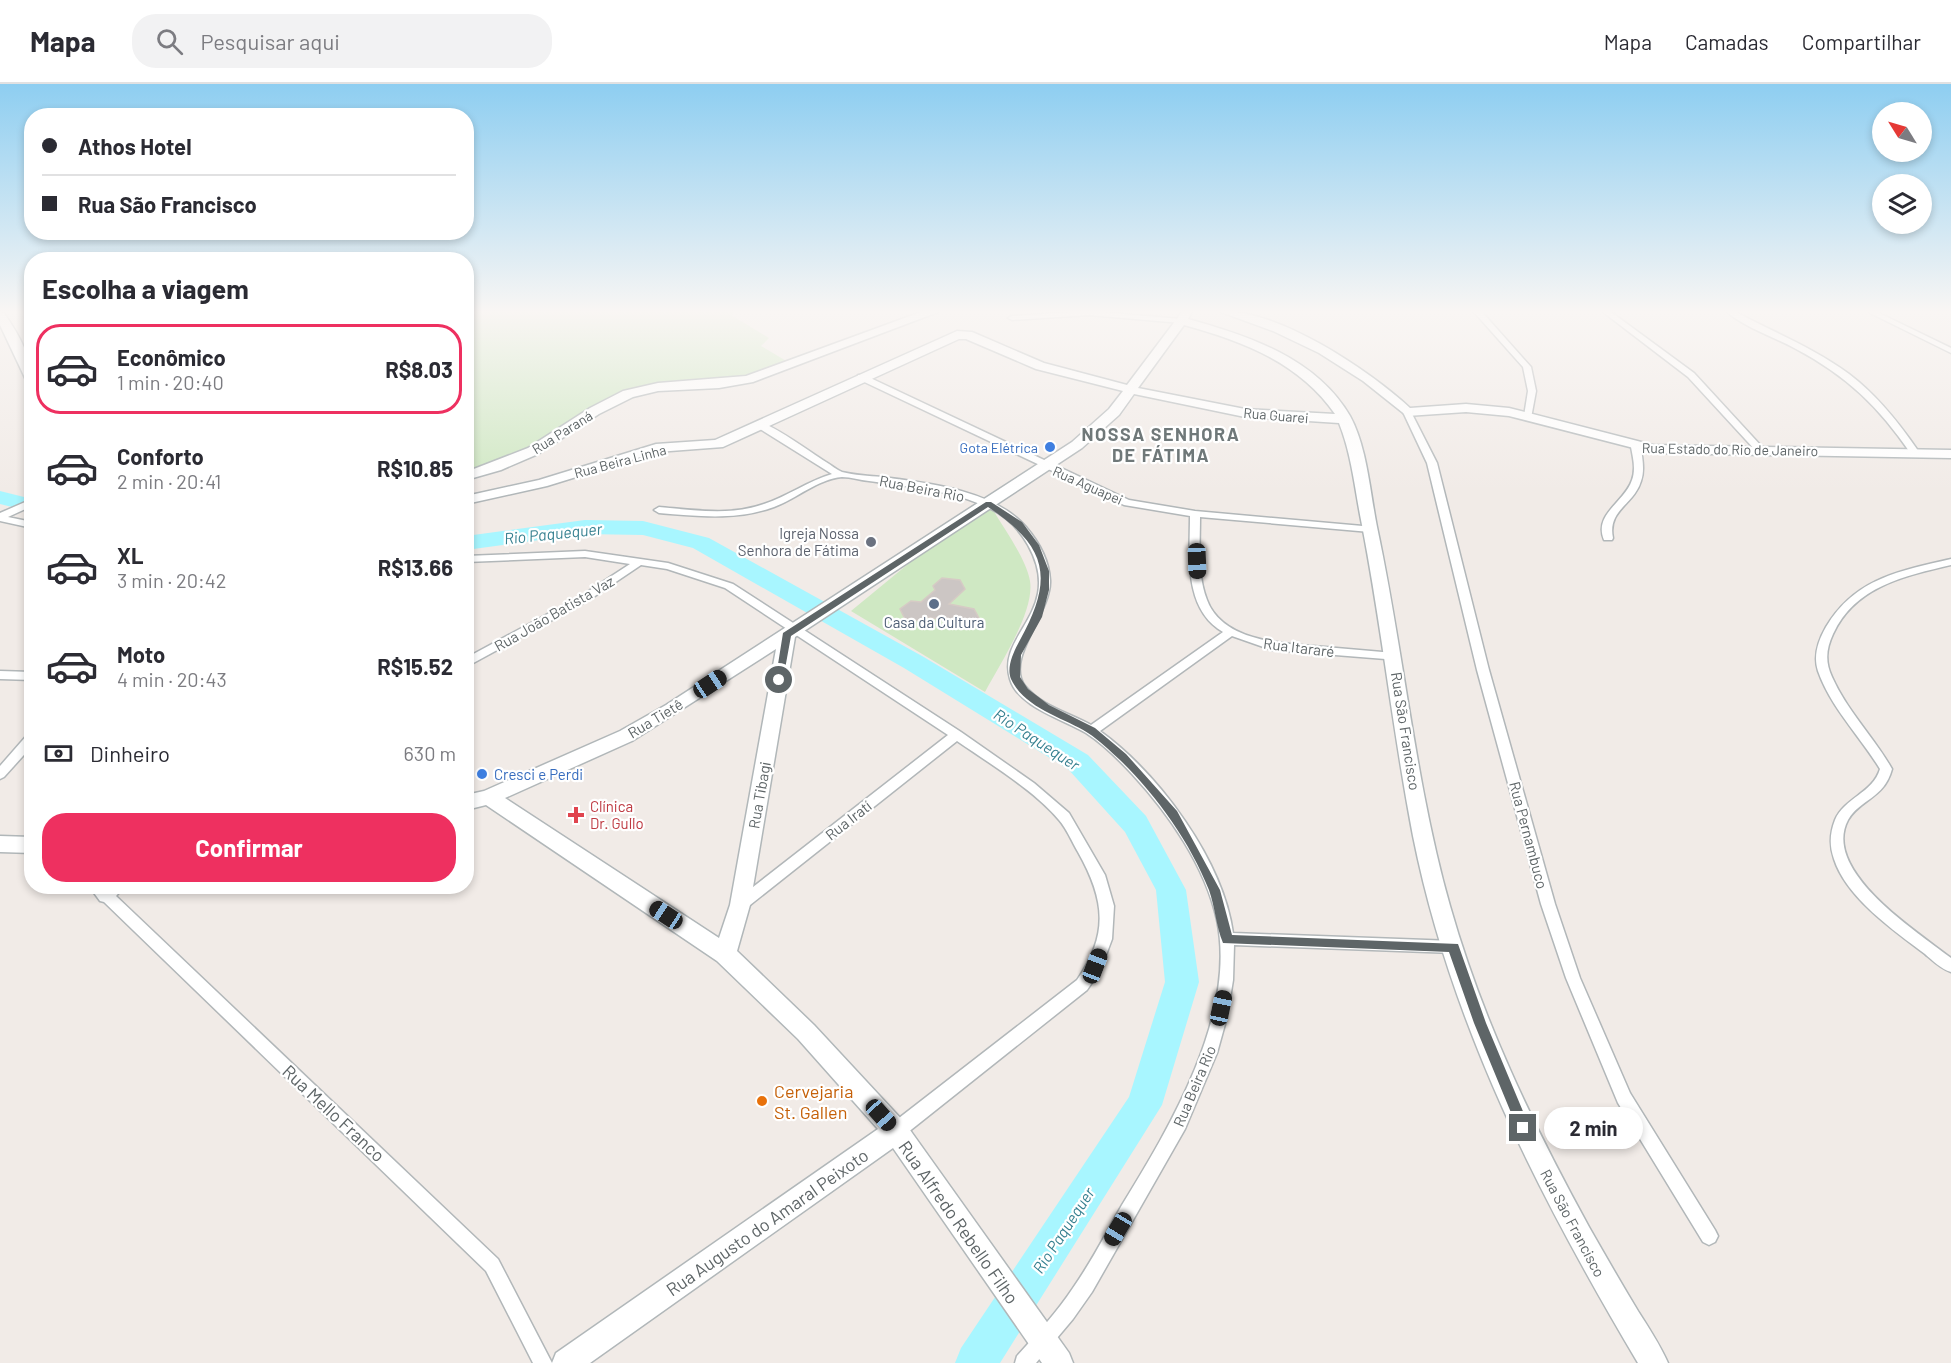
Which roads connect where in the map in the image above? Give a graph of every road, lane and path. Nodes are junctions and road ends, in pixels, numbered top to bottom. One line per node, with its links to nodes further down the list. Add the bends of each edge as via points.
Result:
1 (770, 372): 21 (street, Rua Paraná, via 727,383 673,384 626,394 542,446 506,464)
2 (873, 372): 10 (street, Rua Beira Linha)
3 (1062, 372): 11 (street, Rua Guarei)
4 (1145, 372): 11 (street, Rua Tietê)
5 (1299, 372): 14 (street, Rua São Francisco, via 1330,396)
6 (1357, 372): 12 (street, via 1383,388)
7 (1528, 372): 13 (street, via 1532,391)
8 (1687, 372): 17 (street)
9 (1839, 372): 18 (street, via 1859,386)
10 (861, 377): 15 (street, Rua Beira Linha); 20 (street, Rua Aguapei)
11 (1132, 390): 14 (street, Rua Guarei, via 1245,413); 20 (street, Rua Tietê, via 1097,429)
12 (1407, 412): 13 (street, Rua Estado do Rio de Janeiro, via 1466,408); 56 (street, Rua Pernambuco, via 1432,463 1483,670 1573,978 1624,1098)
13 (1528, 416): 16 (street, Rua Estado do Rio de Janeiro)
14 (1345, 419): 30 (street, Rua São Francisco)
15 (760, 425): 22 (street); 23 (street, Rua Beira Linha, via 709,446 656,448 542,483)
16 (1636, 447): 17 (street, Rua Estado do Rio de Janeiro); 31 (street, via 1637,479 1631,494 1606,519)
17 (1760, 450): 18 (street, Rua Estado do Rio de Janeiro)
18 (1914, 452): 19 (street, Rua Estado do Rio de Janeiro)
19 (1951, 454)
20 (1045, 465): 24 (street, Rua Tietê); 27 (street, Rua Aguapei, via 1127,503)
21 (474, 474)
22 (839, 474): 24 (street, Rua Beira Rio, via 926,486); 26 (street, via 751,511 711,514)
23 (474, 498)
24 (988, 503): 35 (street, Rua Tietê); 41 (street, Rua Beira Rio, via 1019,524 1035,545 1045,571 1045,590 1037,617 1016,655 1015,677 1024,692)
25 (24, 506): 28 (street)
26 (658, 510)
27 (1195, 514): 30 (street, Rua Aguapei); 36 (street, Rua Itararé, via 1197,585 1203,609)
28 (0, 517): 29 (street)
29 (24, 523)
30 (1370, 529): 37 (street, Rua São Francisco)
31 (1608, 538)
32 (474, 559): 33 (street, Rua Augusto do Amaral Peixoto, via 585,554)
33 (641, 561): 35 (street, Rua Augusto do Amaral Peixoto, via 729,586); 38 (street, Rua João Batista Vaz, via 585,598)
34 (1951, 562): 54 (street, via 1877,583 1859,594 1830,630 1822,651 1831,687 1886,769 1878,787 1842,819 1837,833 1839,857 1863,894)
35 (798, 628): 42 (street, Rua Augusto do Amaral Peixoto); 45 (street, Rua Tietê, via 626,736); 50 (street, Rua Tibagi)
36 (1228, 633): 37 (street, Rua Itararé, via 1272,646); 41 (street)
37 (1394, 657): 52 (street, Rua São Francisco, via 1424,837 1439,904)
38 (474, 659)
39 (0, 675): 40 (street)
40 (24, 676)
41 (1092, 731): 51 (street, Rua Beira Rio, via 1123,757 1174,814 1214,890)
42 (957, 735): 50 (street, Rua Iratí); 55 (street, Rua Augusto do Amaral Peixoto, via 1030,786 1064,817 1098,875 1107,906 1105,939 1082,986)
43 (24, 746): 44 (street)
44 (0, 774)
45 (489, 797): 46 (street, Rua Tietê); 53 (street, Rua Alfredo Rebello Filho)
46 (474, 801)
47 (0, 844): 48 (street)
48 (24, 845)
49 (110, 894): 58 (street, Rua Mello Franco, via 492,1265)
50 (740, 906): 53 (street, Rua Tibagi)
51 (1227, 939): 52 (street); 57 (street, Rua Beira Rio, via 1225,992 1214,1041 1187,1106 1161,1158 1074,1303)
52 (1454, 947): 62 (street, Rua São Francisco, via 1523,1128 1595,1267)
53 (725, 954): 55 (street, Rua Alfredo Rebello Filho, via 806,1032)
54 (1951, 966)
55 (896, 1131): 57 (street, Rua Alfredo Rebello Filho); 59 (street, Rua Augusto do Amaral Peixoto)
56 (1709, 1236)
57 (1037, 1333): 60 (street, Rua Beira Rio); 61 (street, Rua Alfredo Rebello Filho)
58 (543, 1363)
59 (566, 1363)
60 (1024, 1363)
61 (1059, 1363)
62 (1654, 1363)

